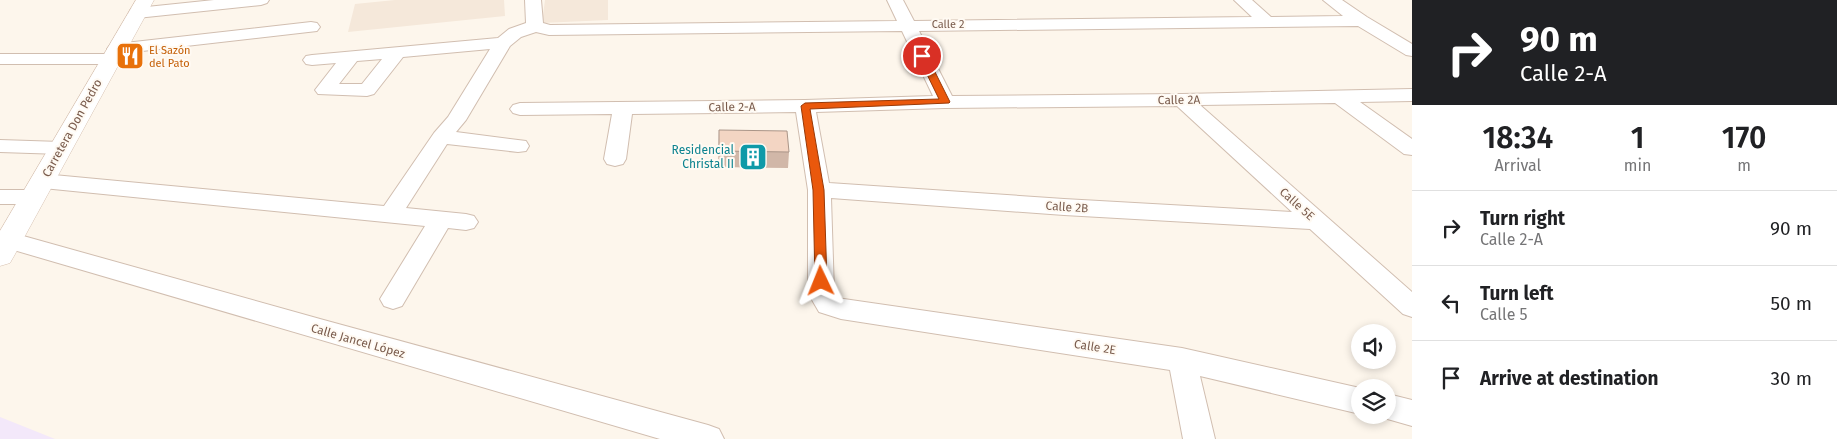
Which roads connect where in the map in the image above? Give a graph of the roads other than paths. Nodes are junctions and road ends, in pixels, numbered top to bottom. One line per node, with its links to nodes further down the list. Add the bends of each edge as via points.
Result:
1 (261, 0): 6 (street)
2 (533, 0): 10 (street)
3 (895, 0): 9 (street)
4 (1242, 0): 8 (street)
5 (1331, 0): 7 (street)
6 (141, 7): 15 (street, Carretera Don Pedro)
7 (1361, 21): 8 (street, Calle 2); 13 (street)
8 (1267, 22): 9 (street, Calle 2)
9 (907, 25): 10 (street, Calle 2, via 549,30); 22 (street)
10 (536, 26): 12 (street)
11 (311, 27): 15 (street)
12 (503, 42): 14 (street); 26 (street, via 456,120)
13 (1412, 51)
14 (397, 53): 16 (street); 16 (street, via 368,90 325,90)
15 (113, 54): 17 (street); 29 (street, Carretera Don Pedro)
16 (350, 58): 18 (street)
17 (0, 59)
18 (312, 60)
19 (1412, 95): 20 (street, Calle 2A)
20 (1340, 97): 21 (street, Calle 2A); 30 (street)
21 (1182, 100): 22 (street, Calle 2A); 37 (street, Calle 5E)
22 (945, 102): 23 (street, Calle 2-A)
23 (805, 106): 25 (street, Calle 2-A); 33 (street)
24 (520, 109): 25 (street, Calle 2-A)
25 (623, 109): 31 (street)
26 (441, 137): 28 (street); 35 (street)
27 (0, 146): 29 (street)
28 (518, 146)
29 (61, 148): 32 (street, Carretera Don Pedro)
30 (1412, 149)
31 (614, 159)
32 (38, 189): 34 (street); 35 (street); 39 (street, Carretera Don Pedro)
33 (819, 190): 37 (street, Calle 2B); 42 (street, Calle 2E, via 815,269 821,293 828,304 841,309)
34 (0, 196)
35 (390, 215): 36 (street)
36 (442, 220): 38 (street); 40 (street)
37 (1316, 221): 41 (street, Calle 5E)
38 (466, 222)
39 (5, 248): 46 (street, Calle Jancel López)
40 (392, 298)
41 (1412, 307)
42 (1182, 360): 43 (street, Calle 2E); 47 (street)
43 (1351, 399)
44 (1396, 409): 45 (street)
45 (1412, 413)
46 (708, 439)
47 (1198, 439)

